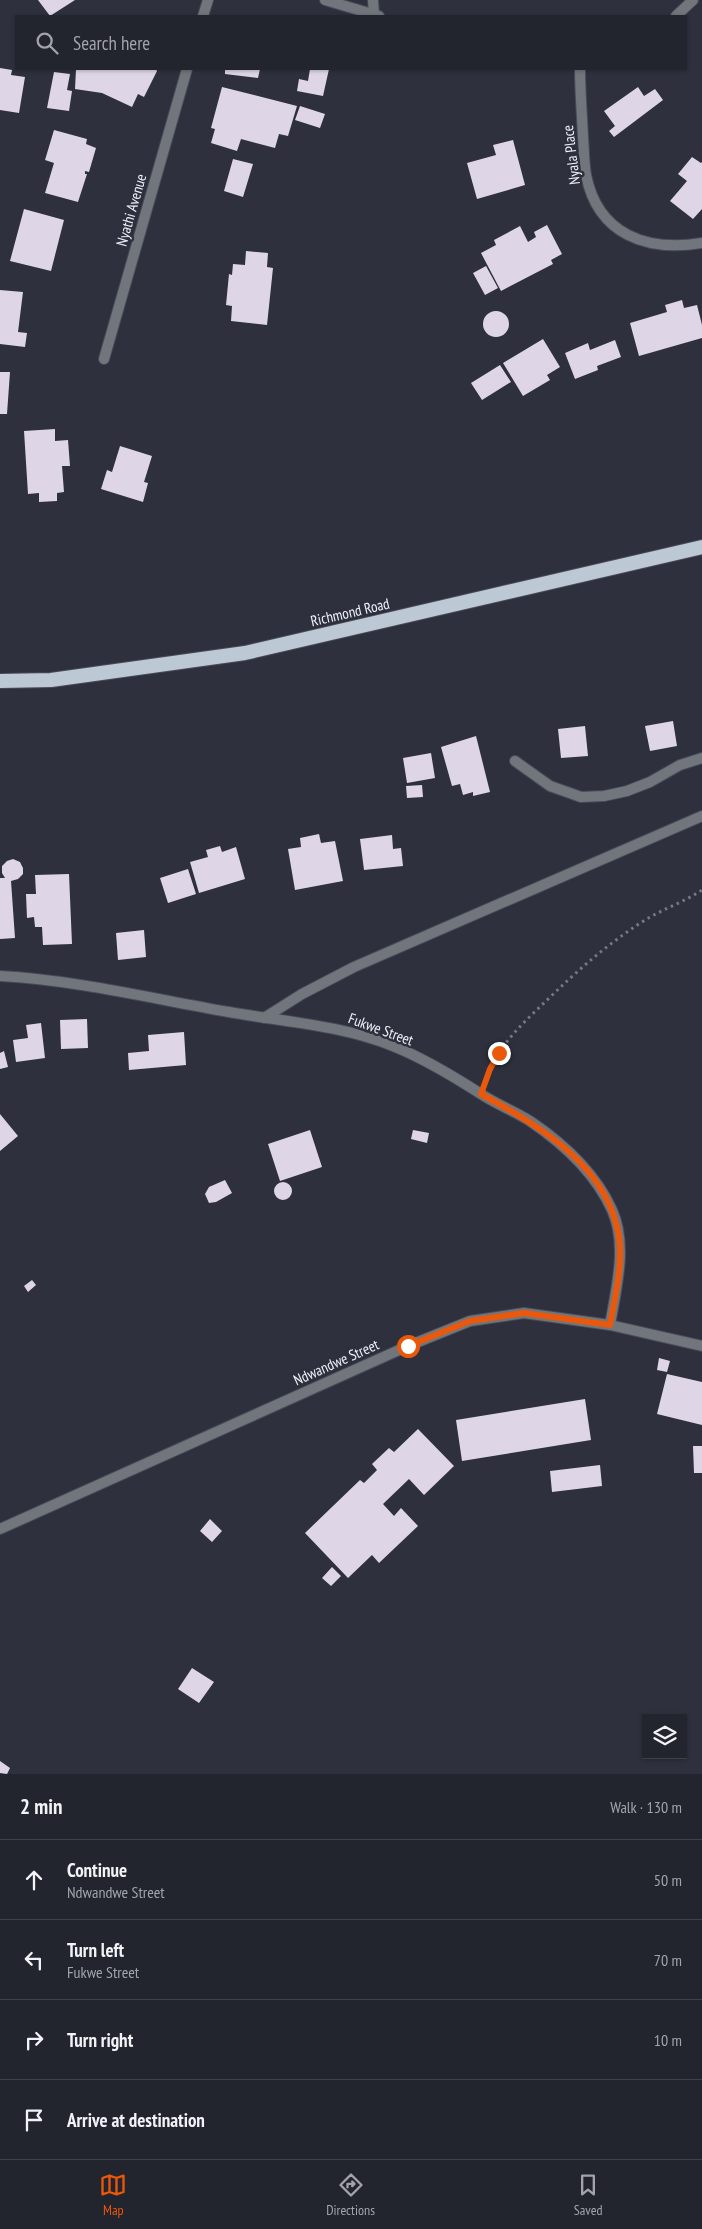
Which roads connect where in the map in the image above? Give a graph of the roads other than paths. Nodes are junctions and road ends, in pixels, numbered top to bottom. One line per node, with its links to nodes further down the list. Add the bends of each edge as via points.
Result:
1 (208, 0): 5 (street)
2 (325, 0): 6 (street)
3 (373, 0): 7 (street)
4 (693, 0): 8 (street)
5 (203, 15)
6 (373, 15)
7 (376, 15)
8 (677, 15)
9 (187, 70): 12 (street, Nyathi Avenue)
10 (580, 70): 11 (street, Nyala Place, via 586,175 593,200 606,219 622,233 650,244 680,246)
11 (702, 243)
12 (104, 359)
13 (702, 547): 14 (highway, Richmond Road, via 245,654 51,680)
14 (0, 681)
15 (702, 758): 16 (street, via 627,791 581,797 550,786)
16 (515, 761)
17 (700, 818): 19 (street, via 354,967)
18 (0, 976): 19 (street, Fukwe Street, via 40,979)
19 (264, 1018): 20 (street, Fukwe Street, via 334,1028 393,1046 530,1121 582,1162 613,1212 619,1239 619,1270)
20 (610, 1325): 21 (street, Ndwandwe Street); 22 (street, Ndwandwe Street, via 524,1313 470,1321)
21 (702, 1346)
22 (0, 1529)

